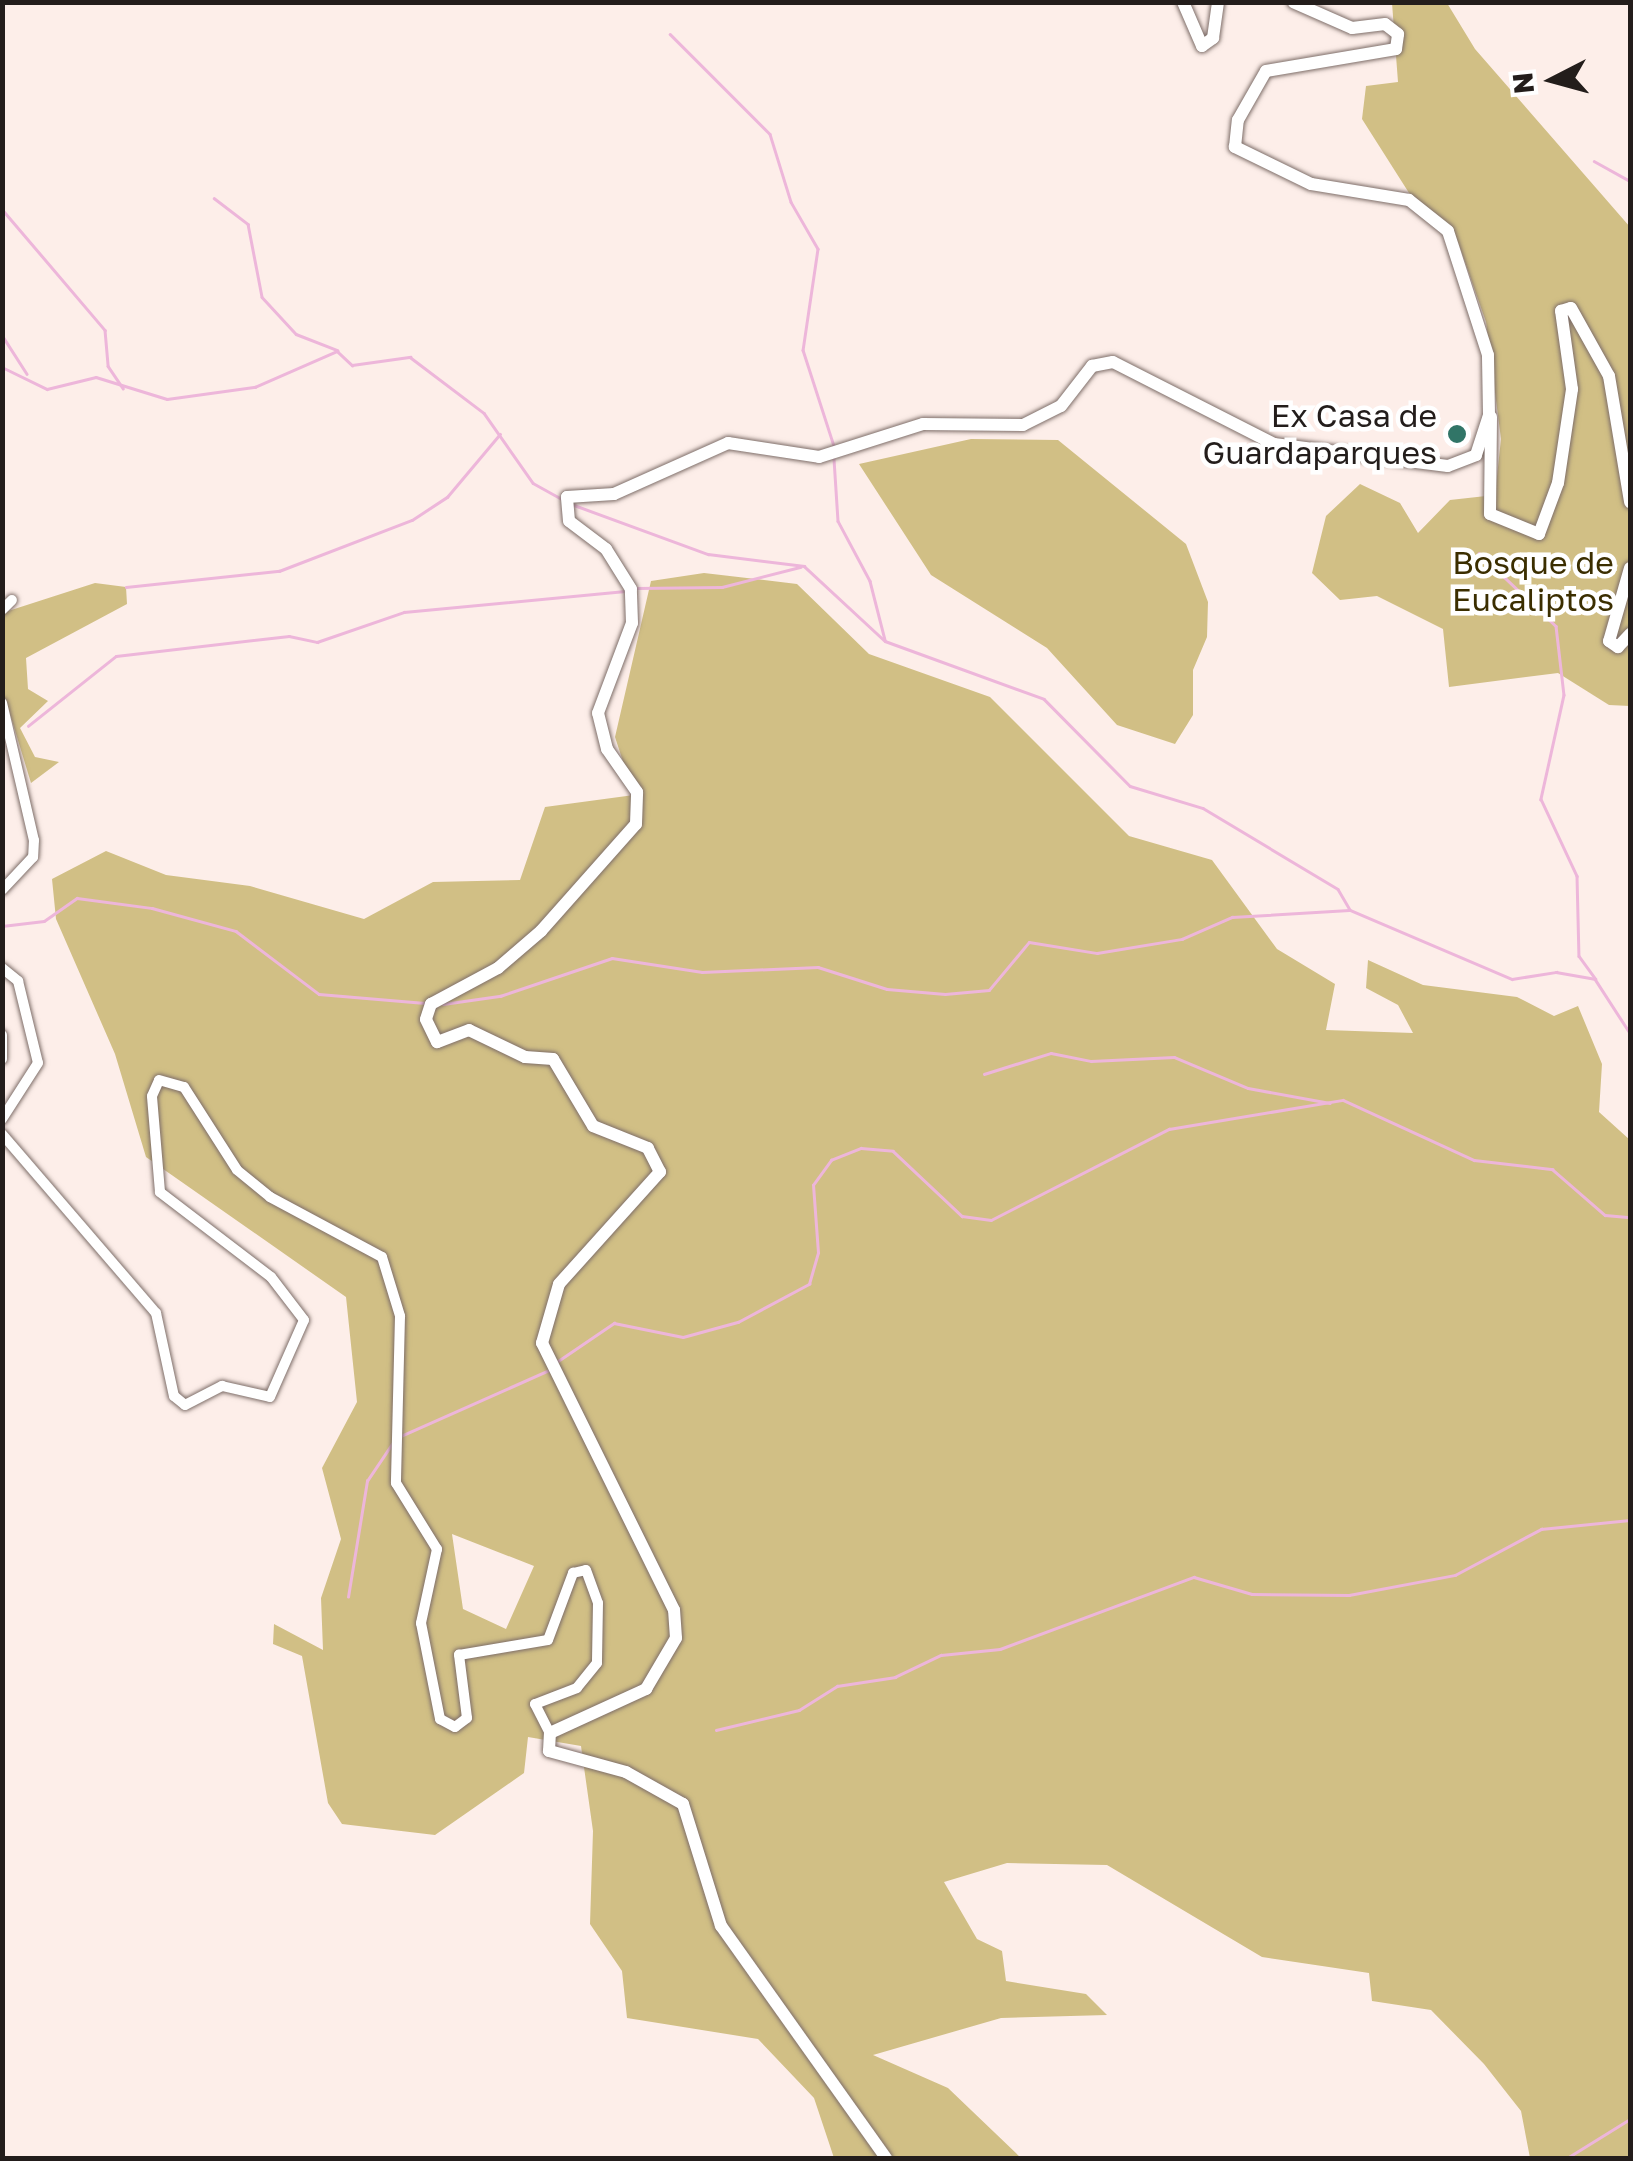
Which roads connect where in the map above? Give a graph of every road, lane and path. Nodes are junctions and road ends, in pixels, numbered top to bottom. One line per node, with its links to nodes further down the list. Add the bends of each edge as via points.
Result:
1 (1184, 2): 2 (street, via 1202,46 1213,38)
2 (1218, 2)
3 (1292, 2): 4 (street, via 1352,28 1385,24 1398,34 1396,49 1266,71 1238,120 1236,147 1310,184 1409,200 1448,231 1481,318)
4 (1489, 415): 5 (street, via 1490,514 1539,534 1558,482 1572,389 1561,311 1571,308 1610,376); 17 (street, via 1476,454 1458,466 1291,448 1113,362 1092,366 1060,406 1023,425 923,424 820,457 728,443 614,494 567,497 569,522 606,549 631,589 632,622 598,713 607,748 637,792 636,824 541,932 498,968 431,1004 426,1019 437,1042 469,1030 525,1057 552,1058 593,1126 648,1148 660,1172 558,1284 542,1343 674,1610 676,1638 646,1689)
5 (1630, 502)
6 (1630, 568): 9 (street, via 1609,641 1618,647)
7 (12, 600): 8 (street)
8 (2, 610)
9 (1630, 634)
10 (2, 703): 11 (street, via 34,840 33,857)
11 (2, 890)
12 (2, 968): 15 (street, via 18,980 38,1062)
13 (2, 1035): 14 (street)
14 (2, 1058)
15 (2, 1119)
16 (2, 1134): 17 (street, via 156,1313 174,1396 184,1405 222,1386 270,1397 304,1320 272,1276 164,1200 152,1096 159,1080 184,1087 237,1170 270,1197 382,1257 396,1281 401,1329 392,1466 437,1549 421,1623 440,1719 455,1727 467,1718 459,1655 548,1640 573,1573 586,1570 598,1603 597,1663 587,1682 535,1704)
17 (550, 1734): 18 (street, via 552,1755 626,1772 683,1804 716,1917)
18 (886, 2158)

